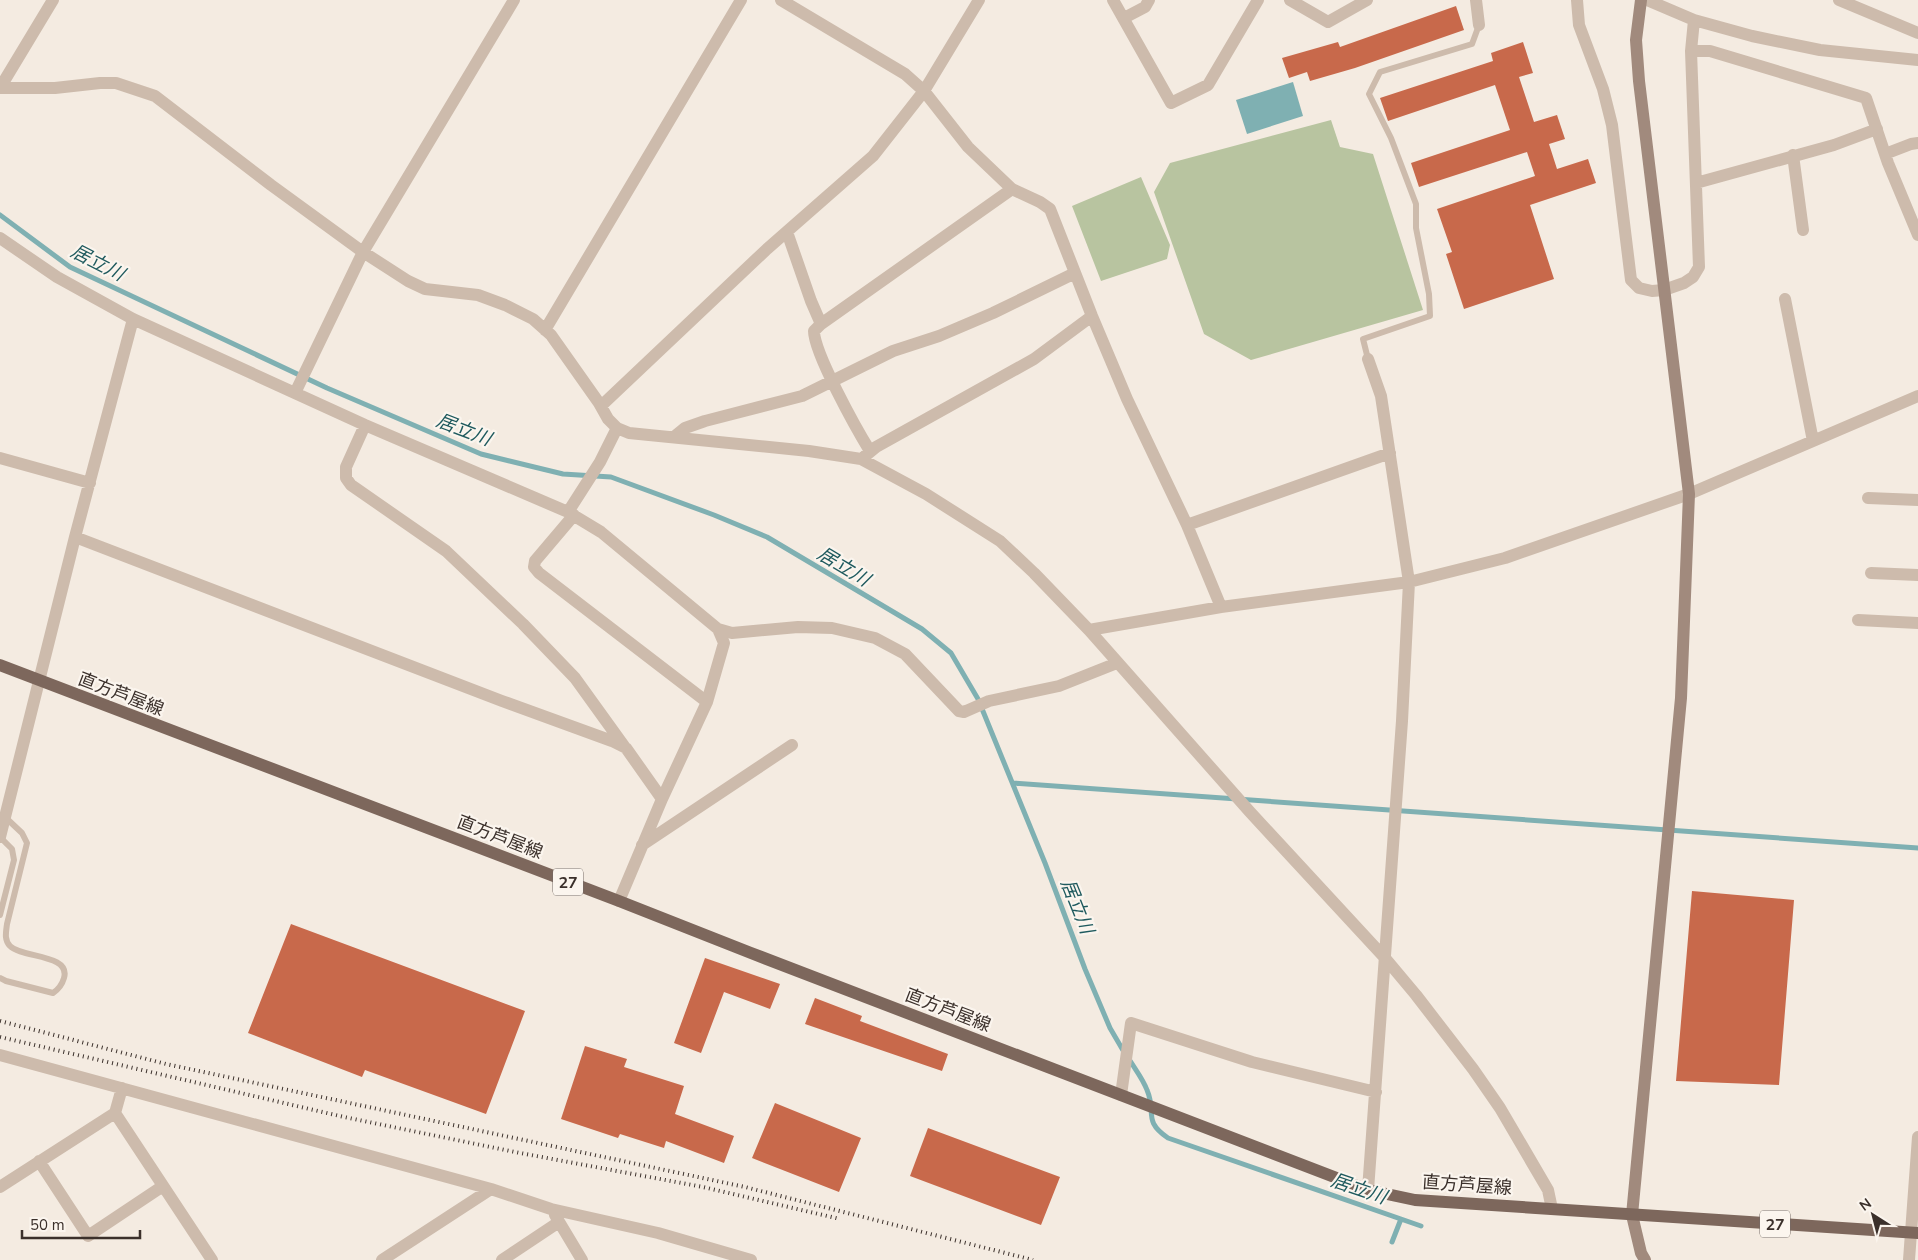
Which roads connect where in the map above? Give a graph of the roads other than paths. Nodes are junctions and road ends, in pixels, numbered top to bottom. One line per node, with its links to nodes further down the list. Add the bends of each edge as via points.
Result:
1 (53, 0): 33 (street, via 0,88 116,83 155,96)
2 (514, 0): 33 (street)
3 (741, 0): 40 (street)
4 (781, 0): 22 (street, via 905,74)
5 (979, 0): 22 (street)
6 (1113, 0): 16 (street)
7 (1149, 0): 16 (street, via 1145,7)
8 (1258, 0): 16 (street, via 1208,85 1171,103)
9 (1290, 0): 10 (street, via 1328,22)
10 (1366, 0)
11 (1476, 0): 18 (street)
12 (1578, 0): 35 (street, via 1579,25 1603,89 1612,125 1631,280 1639,288 1652,292)
13 (1641, 0): 35 (street, via 1636,40)
14 (1647, 0): 17 (street)
15 (1839, 0): 19 (street)
16 (1124, 18)
17 (1694, 20): 20 (street); 21 (street, via 1820,50)
18 (1479, 26): 41 (lane, via 1472,44 1380,72 1369,94 1391,138 1416,204 1416,228 1430,316 1363,339)
19 (1918, 33)
20 (1692, 51): 23 (street, via 1710,51 1866,98); 27 (street)
21 (1918, 60)
22 (924, 91): 28 (street, via 968,147); 30 (street, via 873,156)
23 (1877, 129): 25 (street); 26 (street, via 1834,145)
24 (1918, 143): 25 (street)
25 (1885, 154): 31 (street)
26 (1793, 155): 27 (street); 29 (street)
27 (1696, 183): 35 (street, via 1699,267 1684,283)
28 (1012, 189): 34 (street, via 1050,209); 39 (street)
29 (1804, 230)
30 (787, 232): 39 (street); 45 (street)
31 (1918, 235)
32 (0, 238): 38 (street, via 57,277)
33 (364, 252): 40 (street, via 426,289 478,295 505,305); 43 (street)
34 (1075, 273): 37 (street); 42 (street, via 939,336 893,350)
35 (1664, 290): 54 (street)
36 (1784, 299): 49 (street)
37 (1092, 316): 51 (street, via 1034,359); 58 (street)
38 (133, 319): 43 (street); 53 (street)
39 (821, 324): 42 (street, via 814,331 814,339)
40 (545, 330): 45 (street)
41 (1368, 359): 50 (street, via 1381,396)
42 (833, 382): 48 (street, via 802,396 705,420 685,428); 51 (street, via 861,436)
43 (297, 390): 46 (street)
44 (1918, 396): 49 (street)
45 (601, 406): 47 (street)
46 (365, 425): 57 (street); 73 (street, via 346,467 346,478 351,485 446,551 523,624 575,678)
47 (617, 428): 48 (street, via 629,433); 57 (street)
48 (674, 437): 51 (street)
49 (1813, 441): 54 (street)
50 (1390, 453): 58 (street); 62 (street)
51 (865, 455): 67 (street, via 1000,541)
52 (0, 458): 53 (street)
53 (90, 483): 59 (street)
54 (1689, 494): 62 (street, via 1505,558); 95 (street, via 1681,698)
55 (1868, 498): 56 (street)
56 (1918, 500)
57 (571, 513): 66 (street, via 601,532); 71 (street, via 535,561 534,567)
58 (1187, 524): 63 (street)
59 (75, 537): 70 (street); 73 (street)
60 (1871, 573): 61 (street)
61 (1918, 575)
62 (1409, 582): 63 (street); 80 (street)
63 (1221, 607): 67 (street)
64 (1858, 620): 65 (street)
65 (1918, 623)
66 (718, 629): 68 (street, via 732,633 798,627 832,628 874,638 905,654 959,711 964,712 989,701 1059,686); 71 (street, via 724,643)
67 (1089, 630): 68 (street)
68 (1117, 663): 80 (street)
69 (0, 665): 70 (main road, 直方芦屋線 / 27)
70 (40, 682): 75 (street); 78 (main road, 直方芦屋線 / 27)
71 (707, 702): 74 (street)
72 (792, 744): 77 (street)
73 (626, 748): 74 (street)
74 (662, 799): 77 (street)
75 (5, 817): 76 (street); 81 (lane, via 27,843 6,938 16,950 57,962 66,973 59,989 53,993)
76 (0, 837): 79 (lane, via 12,849 14,860)
77 (642, 845): 78 (street)
78 (619, 901): 84 (main road, 直方芦屋線 / 27)
79 (0, 915)
80 (1385, 958): 85 (street); 94 (street, via 1500,1108 1548,1190)
81 (0, 978)
82 (0, 1055): 83 (street)
83 (122, 1088): 86 (street); 91 (street)
84 (1122, 1089): 85 (street, via 1131,1023 1252,1062); 92 (main road, 直方芦屋線 / 27, via 1136,1101)
85 (1376, 1092): 92 (street)
86 (115, 1113): 88 (street); 89 (street)
87 (1918, 1137): 97 (street)
88 (39, 1162): 89 (street, via 88,1236); 90 (street)
89 (163, 1186): 98 (street)
90 (0, 1187)
91 (491, 1189): 93 (street); 99 (street)
92 (1368, 1190): 94 (main road, 直方芦屋線 / 27, via 1415,1200)
93 (551, 1209): 96 (street); 102 (street)
94 (1552, 1209): 95 (main road, 直方芦屋線 / 27)
95 (1632, 1215): 97 (main road, 直方芦屋線 / 27); 103 (street)
96 (559, 1222): 100 (street); 101 (street)
97 (1914, 1233): 104 (street)
98 (212, 1260)
99 (382, 1260)
100 (502, 1260)
101 (582, 1260)
102 (751, 1260)
103 (1645, 1260)
104 (1909, 1260)

